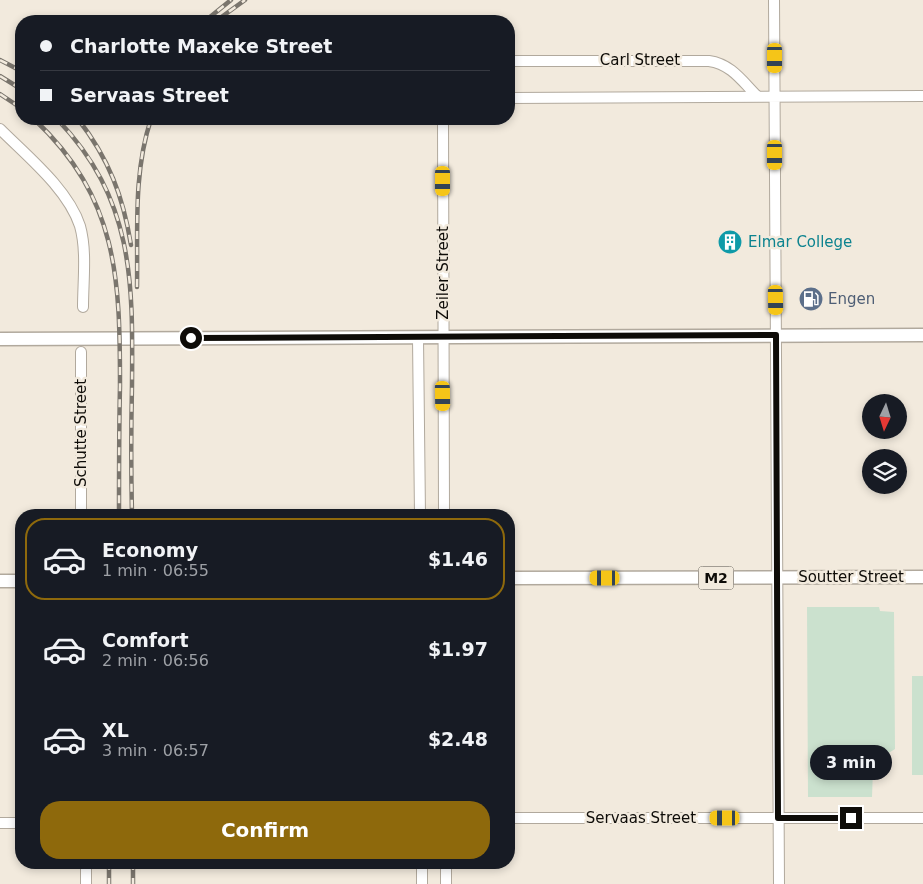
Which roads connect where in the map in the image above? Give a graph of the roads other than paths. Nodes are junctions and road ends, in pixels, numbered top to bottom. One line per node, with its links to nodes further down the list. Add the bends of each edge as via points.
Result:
1 (774, 0): 5 (street)
2 (515, 61): 3 (street, Carl Street, via 709,61 729,68)
3 (757, 96): 5 (street); 6 (street)
4 (923, 96): 5 (street)
5 (775, 97): 10 (street)
6 (515, 98)
7 (443, 125): 12 (street, Zeiler Street)
8 (0, 129): 9 (street, via 54,184 80,226)
9 (82, 307)
10 (776, 335): 11 (main road); 12 (main road); 21 (street)
11 (923, 335)
12 (443, 337): 13 (main road); 18 (street, Zeiler Street)
13 (418, 338): 14 (main road); 17 (street)
14 (0, 339)
15 (81, 352): 16 (street, Schutte Street)
16 (82, 509)
17 (420, 509)
18 (444, 509)
19 (923, 577): 21 (main road, Soutter Street / M2)
20 (515, 578): 21 (main road, Soutter Street / M2)
21 (778, 578): 25 (street)
22 (0, 581): 23 (main road)
23 (15, 581)
24 (515, 818): 25 (street, Servaas Street)
25 (778, 818): 26 (street, Servaas Street); 35 (street)
26 (923, 818)
27 (0, 823): 28 (street)
28 (15, 823)
29 (86, 869): 32 (street)
30 (422, 869): 33 (street)
31 (446, 869): 34 (street)
32 (86, 884)
33 (422, 884)
34 (446, 884)
35 (779, 884)

